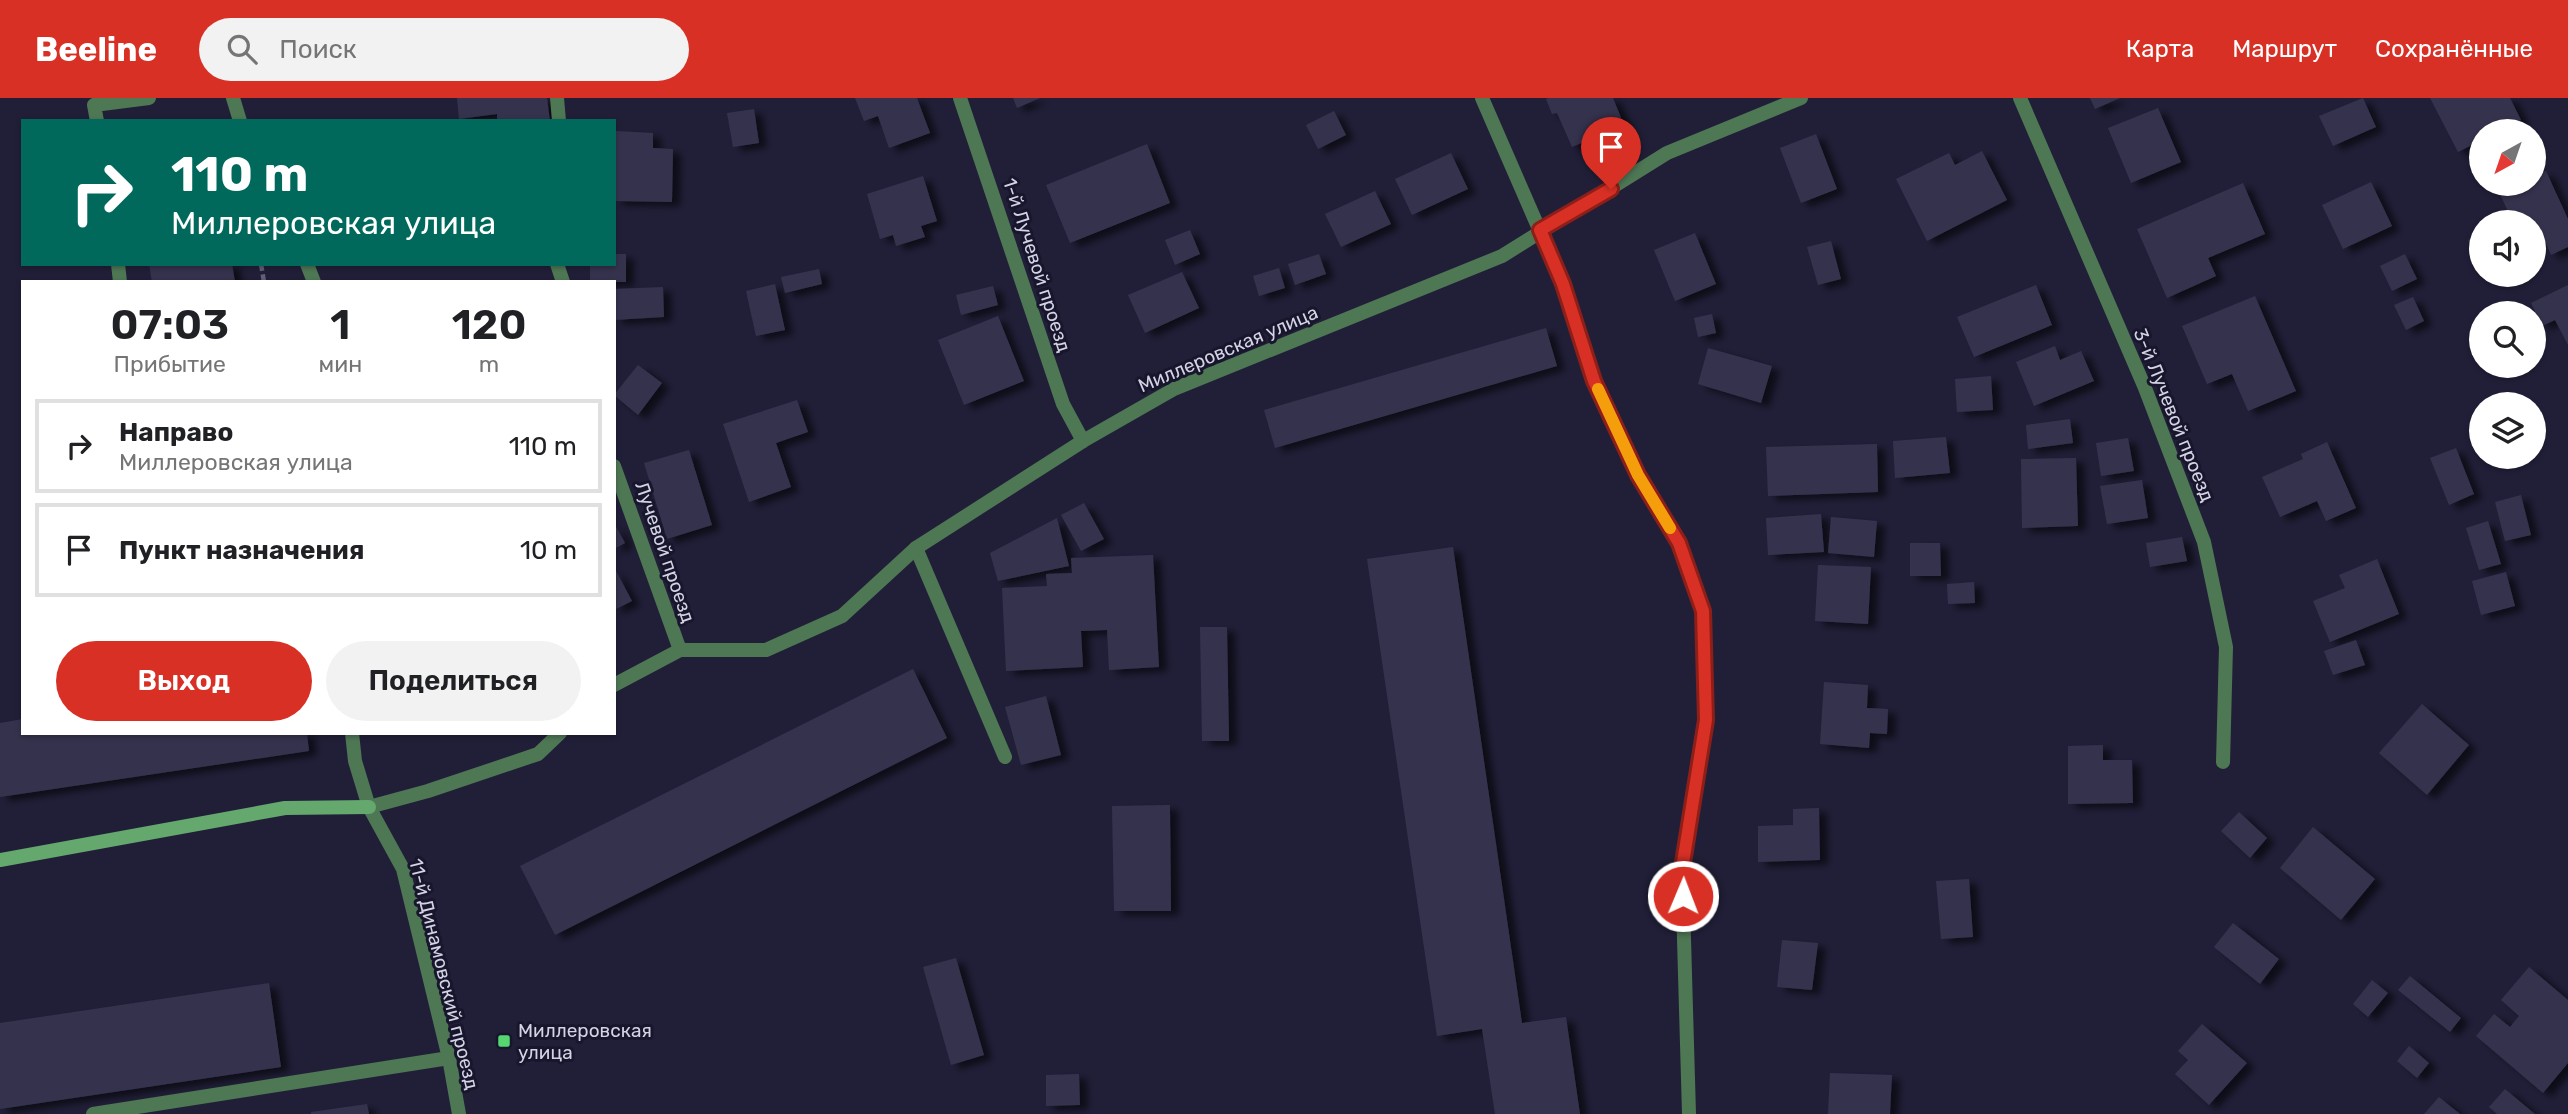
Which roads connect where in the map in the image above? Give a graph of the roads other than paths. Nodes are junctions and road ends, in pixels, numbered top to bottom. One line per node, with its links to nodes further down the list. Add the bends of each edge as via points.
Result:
1 (149, 98): 8 (street, via 94,106)
2 (233, 98): 9 (street)
3 (557, 98): 10 (street)
4 (960, 98): 12 (street, 1-й Лучевой проезд, via 1063,404)
5 (1482, 98): 11 (street)
6 (1801, 98): 11 (street, Миллеровская улица, via 1667,153)
7 (2020, 98): 20 (street, 3-й Лучевой проезд, via 2145,388 2204,542 2226,647)
8 (97, 119)
9 (239, 119)
10 (559, 119)
11 (1540, 230): 12 (street, Миллеровская улица, via 1502,256 1174,389); 26 (street, via 1594,381 1638,475 1679,543 1703,611 1706,720 1682,869)
12 (1083, 441): 14 (street, Миллеровская улица)
13 (616, 472): 15 (street, Лучевой проезд)
14 (916, 548): 15 (street, Миллеровская улица, via 842,616 766,650); 19 (street)
15 (680, 650): 16 (street, Миллеровская улица)
16 (616, 684)
17 (352, 735): 21 (street, 11-й Динамовский проезд)
18 (558, 735): 21 (street, via 538,754)
19 (1005, 757)
20 (2223, 762)
21 (369, 807): 22 (street, via 285,808); 23 (street, 11-й Динамовский проезд, via 403,869)
22 (0, 860)
23 (449, 1058): 24 (street); 25 (street, 11-й Динамовский проезд)
24 (93, 1114)
25 (458, 1114)
26 (1689, 1114)

